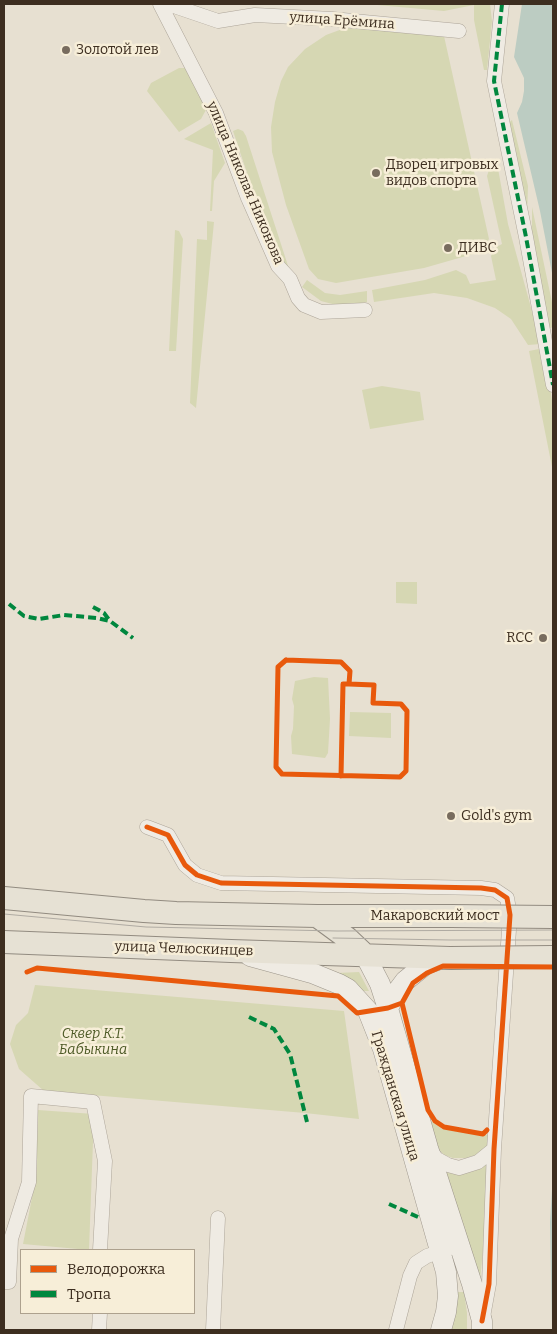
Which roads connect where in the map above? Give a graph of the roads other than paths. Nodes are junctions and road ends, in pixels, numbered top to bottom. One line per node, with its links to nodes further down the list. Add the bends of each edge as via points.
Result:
1 (164, 4): 3 (street, улица Ерёмина, via 218,21 255,15); 4 (street, улица Николая Никонова, via 216,113 278,266 290,279 298,298 304,305 321,312)
2 (502, 4): 5 (street, via 494,81)
3 (459, 31)
4 (366, 310)
5 (553, 385)
6 (147, 827): 17 (street, via 168,835 185,866 197,875 221,883 481,888 495,890 507,898 510,915)
7 (4, 898): 8 (main road, via 144,911)
8 (317, 916): 9 (main road, Макаровский мост, bridge); 12 (main road, Гражданская улица)
9 (553, 917)
10 (4, 942): 11 (main road, улица Челюскинцев)
11 (232, 951): 12 (main road, улица Челюскинцев); 21 (street, Гражданская улица, via 312,973 339,984 368,1011 385,1058)
12 (365, 955): 14 (main road); 15 (street, Гражданская улица)
13 (553, 957): 14 (main road, bridge)
14 (448, 958): 15 (street, via 426,964 405,981)
15 (388, 1008): 16 (street, Гражданская улица)
16 (428, 1148): 17 (street, via 437,1159 459,1168 478,1162); 19 (street, Гражданская улица)
17 (494, 1149): 24 (street, via 489,1284)
18 (218, 1218): 26 (street)
19 (460, 1246): 21 (street); 24 (street, Гражданская улица)
20 (100, 1249): 22 (street, via 106,1161 93,1102 31,1096 29,1182 11,1239 9,1282)
21 (440, 1251): 27 (street, via 416,1264); 28 (street, Гражданская улица, via 448,1296)
22 (4, 1282)
23 (100, 1314): 25 (street)
24 (482, 1326)
25 (99, 1330)
26 (212, 1330)
27 (396, 1330)
28 (441, 1330)

